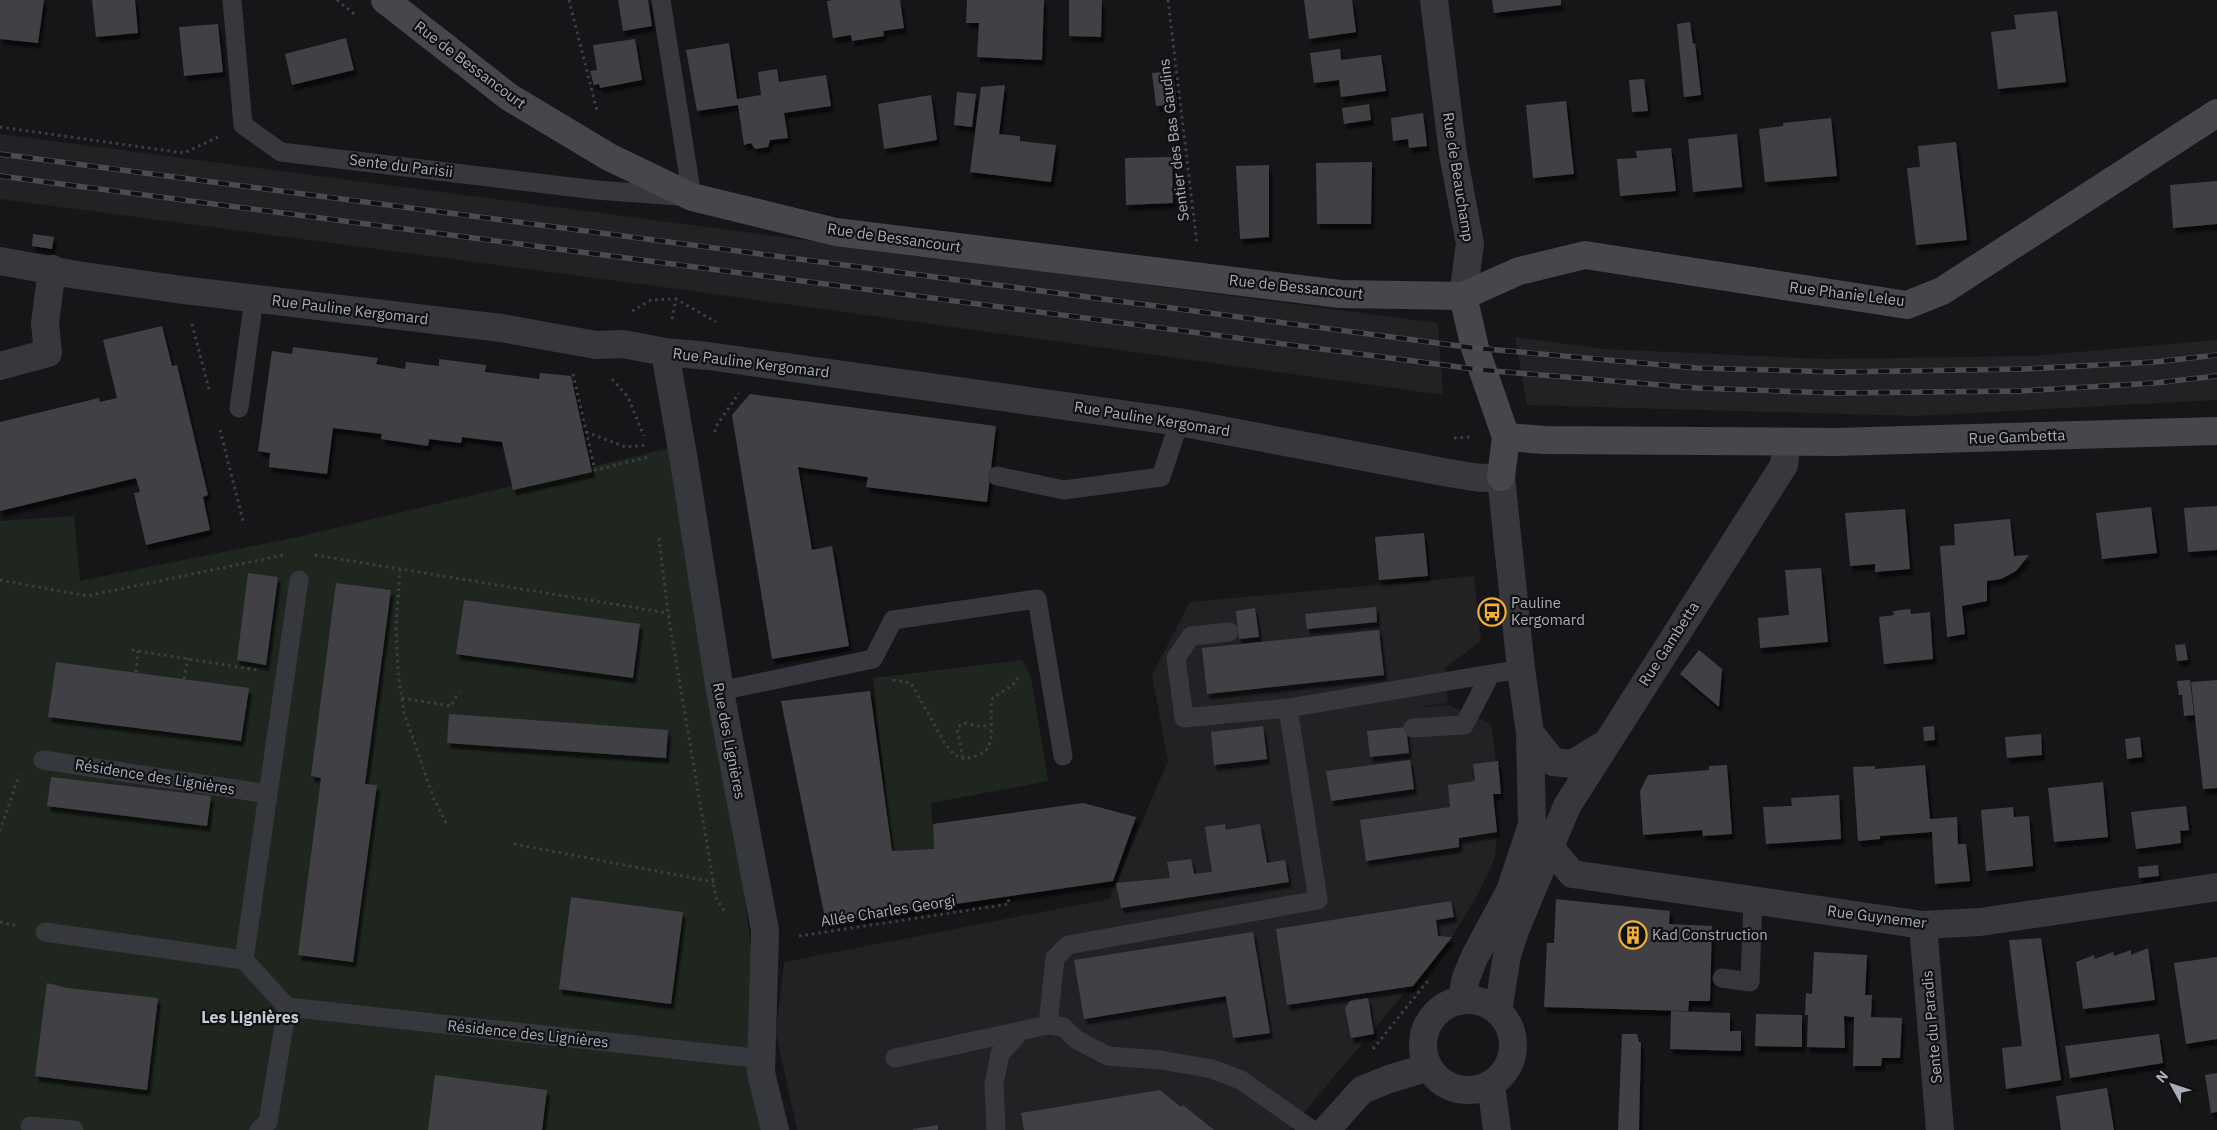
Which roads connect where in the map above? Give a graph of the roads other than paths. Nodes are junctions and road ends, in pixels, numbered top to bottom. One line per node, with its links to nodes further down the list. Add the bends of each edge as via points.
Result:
1 (232, 0): 6 (lane, Sente du Parisii, via 243,126 281,152 596,190)
2 (385, 0): 6 (street, Rue de Bessancourt, via 509,97 608,157)
3 (661, 0): 6 (lane)
4 (1434, 0): 9 (street, Rue de Beauchamp, via 1453,154 1470,244)
5 (2217, 113): 9 (street, Rue Phanie Leleu, via 1942,291 1907,304 1585,255 1519,271)
6 (692, 197): 9 (street, Rue de Bessancourt, via 836,232 1340,294)
7 (0, 261): 8 (street, Rue Pauline Kergomard)
8 (52, 269): 10 (street, Rue Pauline Kergomard); 12 (street, via 44,323 48,353)
9 (1463, 296): 16 (street, Rue de Beauchamp, via 1475,348)
10 (254, 299): 11 (street, Rue Pauline Kergomard, via 501,328 596,345 623,344); 13 (lane)
11 (665, 352): 14 (street, Rue Pauline Kergomard); 24 (street, Rue des Lignières)
12 (0, 366)
13 (239, 408)
14 (1179, 422): 18 (lane, via 1161,477 1064,490); 19 (street, Rue Pauline Kergomard, via 1449,473 1480,478)
15 (2217, 431): 17 (street, Rue Gambetta)
16 (1506, 437): 17 (street, Rue Gambetta); 19 (street, Rue de Beauchamp)
17 (1787, 442): 28 (street, Rue Gambetta, via 1784,466)
18 (997, 476)
19 (1501, 477): 22 (street, Rue de Beauchamp)
20 (299, 580): 31 (lane)
21 (1229, 632): 25 (lane, via 1191,636 1176,658 1184,718)
22 (1521, 669): 23 (lane); 27 (street, Rue de Beauchamp)
23 (1490, 675): 25 (lane); 26 (lane, via 1464,725)
24 (720, 691): 29 (lane, via 873,660 893,620 1037,599); 47 (street, Rue des Lignières, via 765,930)
25 (1288, 708): 43 (lane, via 1318,900 1068,945 1056,958)
26 (1412, 728)
27 (1530, 733): 28 (street, via 1553,762 1572,764); 32 (street, Rue de Beauchamp)
28 (1605, 744): 33 (street, Rue Gambetta, via 1567,806)
29 (1063, 756)
30 (43, 760): 31 (lane, Résidence des Lignières)
31 (268, 794): 38 (lane)
32 (1532, 825): 33 (street); 40 (street, Rue de Beauchamp, via 1510,891 1474,958)
33 (1549, 847): 35 (street, Rue Guynemer, via 1572,874); 42 (street, via 1507,955)
34 (2217, 887): 36 (street, Rue Guynemer, via 1980,922)
35 (1753, 900): 36 (street, Rue Guynemer); 39 (lane, via 1750,982)
36 (1923, 925): 57 (street, Sente du Paradis)
37 (45, 932): 38 (lane)
38 (244, 960): 41 (lane)
39 (1722, 978)
40 (1461, 1001): 42 (street, via 1478,1001); 46 (street, via 1444,1006 1432,1018 1424,1034 1423,1051)
41 (287, 1007): 47 (lane, Résidence des Lignières, via 754,1058); 51 (lane, via 268,1122)
42 (1498, 1011): 48 (street, via 1512,1038 1512,1055 1504,1072)
43 (1048, 1025): 44 (lane); 54 (lane, via 1063,1027 1078,1040 1108,1056 1161,1060 1212,1069 1241,1080)
44 (1019, 1033): 45 (lane); 53 (lane, via 1000,1054 994,1084)
45 (895, 1058)
46 (1429, 1067): 48 (street, via 1440,1081 1456,1089 1474,1090); 55 (street, via 1362,1090)
47 (760, 1073): 52 (street, Rue des Lignières)
48 (1491, 1084): 56 (street)
49 (30, 1126): 50 (lane)
50 (74, 1130)
51 (259, 1130)
52 (775, 1130)
53 (996, 1130)
54 (1312, 1130)
55 (1326, 1130)
56 (1497, 1130)
57 (1940, 1130)

